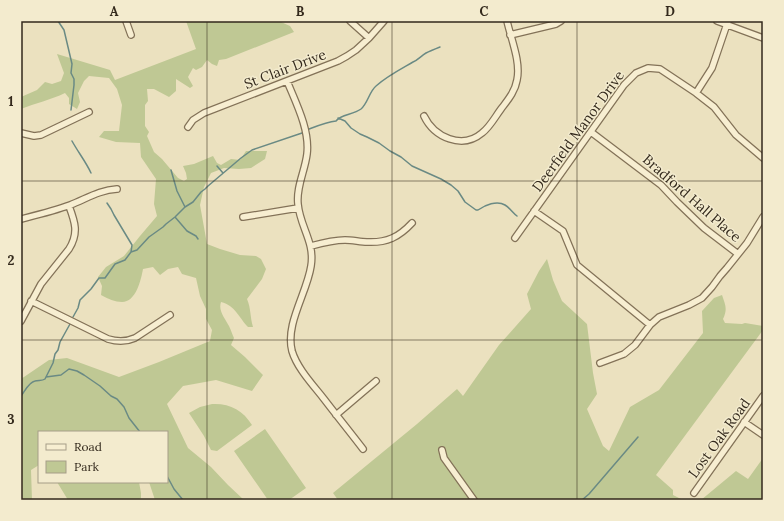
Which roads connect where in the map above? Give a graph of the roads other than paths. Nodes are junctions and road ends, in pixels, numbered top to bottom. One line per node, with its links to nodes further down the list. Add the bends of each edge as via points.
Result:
1 (126, 21): 8 (street)
2 (350, 21): 10 (street)
3 (384, 21): 10 (street, St Clair Drive)
4 (507, 21): 9 (street)
5 (561, 21): 9 (street)
6 (717, 21): 7 (street)
7 (728, 23): 11 (street); 13 (street, via 712,68)
8 (131, 35)
9 (510, 35): 15 (street, via 518,66 516,84 509,98 483,133 468,140 452,140 440,135)
10 (368, 38): 12 (street, St Clair Drive, via 348,56)
11 (763, 38)
12 (287, 81): 16 (street, St Clair Drive, via 204,113); 22 (street, via 307,135 307,153 298,191)
13 (696, 93): 17 (street, Deerfield Manor Drive, via 660,69 648,68 636,73 624,85); 19 (street, Deerfield Manor Drive, via 714,107 736,135)
14 (89, 112): 18 (street, via 41,135)
15 (424, 116)
16 (188, 127)
17 (591, 132): 23 (street, Deerfield Manor Drive); 30 (street, Bradford Hall Place, via 661,184 704,228)
18 (21, 133)
19 (763, 158)
20 (117, 189): 21 (street, via 98,192)
21 (69, 206): 26 (street); 31 (street, via 75,228 73,243)
22 (298, 208): 24 (street); 29 (street)
23 (534, 211): 28 (street, Deerfield Manor Drive); 34 (street, via 563,231 577,265)
24 (243, 217)
25 (763, 217): 30 (street)
26 (21, 219)
27 (412, 223): 29 (street, via 398,235 381,241 346,240)
28 (515, 238)
29 (311, 246): 38 (street, via 311,270 292,325 290,341 294,357)
30 (738, 254): 34 (street, via 702,298 659,317)
31 (31, 301): 32 (street, via 108,340 136,338); 33 (street)
32 (170, 315)
33 (21, 321)
34 (650, 325): 35 (street, via 635,345 624,354)
35 (600, 363)
36 (376, 381): 38 (street)
37 (763, 396): 39 (street, Lost Oak Road)
38 (336, 415): 41 (street)
39 (744, 422): 40 (street); 43 (street, Lost Oak Road)
40 (763, 435)
41 (364, 449)
42 (442, 450): 44 (street, via 444,458)
43 (694, 493)
44 (474, 500)

